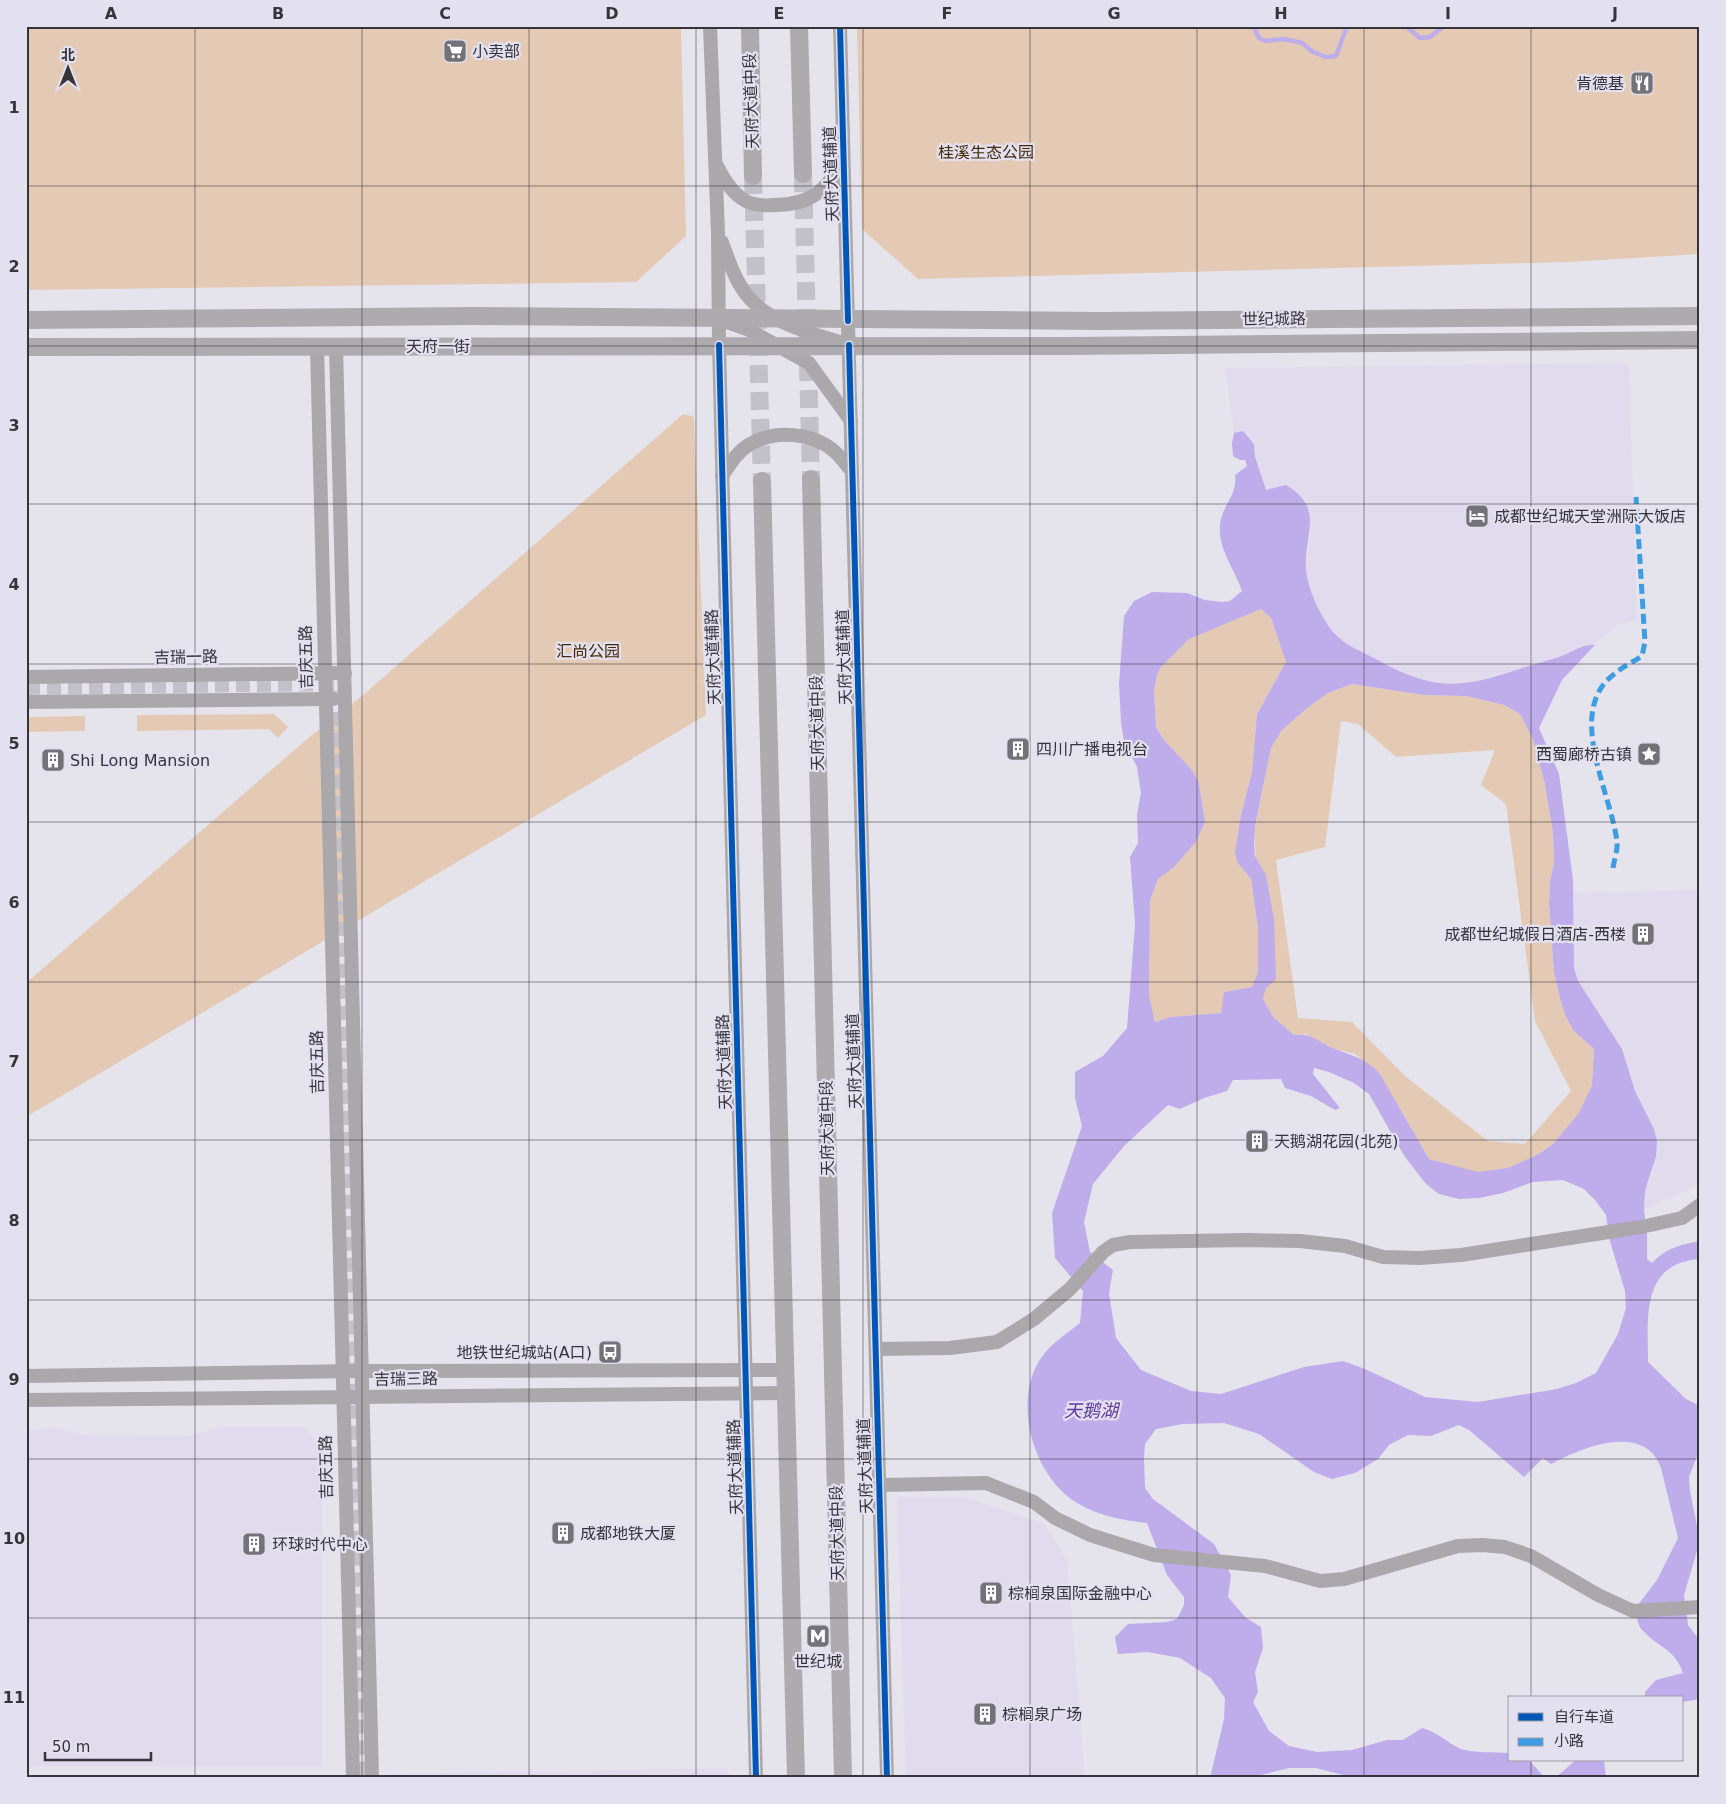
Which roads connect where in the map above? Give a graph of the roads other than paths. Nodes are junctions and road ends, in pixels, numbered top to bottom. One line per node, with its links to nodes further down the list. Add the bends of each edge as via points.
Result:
1 (710, 26): 5 (street)
2 (750, 26): 8 (main road, 天府大道中段)
3 (799, 26): 7 (main road)
4 (840, 26): 6 (street, 天府大道辅道)
5 (714, 159): 6 (street, via 728,185 743,199 762,206 786,205 809,199 832,181); 9 (street)
6 (844, 159): 14 (street, 天府大道辅道)
7 (803, 174)
8 (754, 176)
9 (718, 233): 11 (street); 13 (street, via 740,286 752,301)
10 (1700, 316): 14 (main road, 世纪城路)
11 (718, 319): 12 (main road, 天府一街, via 473,316); 13 (main road, 天府一街); 17 (street, 天府大道辅路); 18 (street)
12 (26, 320)
13 (777, 320): 14 (main road, 天府一街); 16 (street)
14 (848, 320): 16 (street, 天府大道辅道)
15 (1700, 340): 16 (main road, 世纪城路, via 1071,346)
16 (849, 344): 18 (main road, 天府一街); 22 (street, 天府大道辅道)
17 (719, 345): 18 (main road, 天府一街); 20 (main road, 天府一街); 24 (street, 天府大道辅路)
18 (778, 345): 22 (street, via 809,363)
19 (317, 346): 20 (main road, 天府一街); 21 (main road, 天府一街); 27 (street, 吉庆五路)
20 (336, 346): 28 (street)
21 (26, 347)
22 (851, 421): 23 (street, 天府大道辅道)
23 (852, 472): 24 (street, via 834,451 821,443 785,435 768,437 750,445 736,456); 34 (street, 天府大道辅道)
24 (722, 476): 35 (street, 天府大道辅路)
25 (811, 479): 51 (main road, 天府大道中段)
26 (762, 481): 36 (main road)
27 (325, 673): 28 (street, 吉瑞一路); 29 (street, 吉瑞一路); 30 (street, 吉庆五路)
28 (345, 673): 31 (street)
29 (26, 677)
30 (324, 700): 31 (street); 32 (street); 37 (street, 吉庆五路)
31 (345, 700): 38 (street)
32 (26, 702)
33 (1700, 1206): 34 (street, via 1682,1218 1599,1235 1420,1258 1383,1257 1345,1246 1300,1241 1130,1242 1113,1245 1103,1252 1070,1289 1034,1319 997,1342 950,1348)
34 (876, 1349): 45 (street, 天府大道辅道)
35 (746, 1369): 36 (street, 吉瑞三路); 38 (street, 吉瑞三路); 41 (street, 天府大道辅路)
36 (785, 1370): 40 (main road)
37 (342, 1371): 38 (street, 吉瑞三路); 39 (street, 吉瑞三路); 42 (street, 吉庆五路)
38 (362, 1371): 43 (street)
39 (26, 1376)
40 (786, 1392): 41 (street, 吉瑞三路); 50 (main road)
41 (746, 1393): 43 (street, 吉瑞三路); 49 (street, 天府大道辅路)
42 (342, 1397): 43 (street, 吉瑞三路); 44 (street, 吉瑞三路); 47 (street, 吉庆五路)
43 (363, 1397): 48 (street)
44 (26, 1400)
45 (879, 1485): 46 (street, via 986,1483 1034,1502 1055,1518 1090,1535 1154,1554 1265,1566 1320,1581 1344,1579 1458,1546 1505,1546 1532,1556 1598,1595 1633,1611); 52 (street, 天府大道辅道)
46 (1700, 1607)
47 (353, 1778)
48 (372, 1778)
49 (756, 1778)
50 (796, 1778)
51 (843, 1778)
52 (887, 1778)

